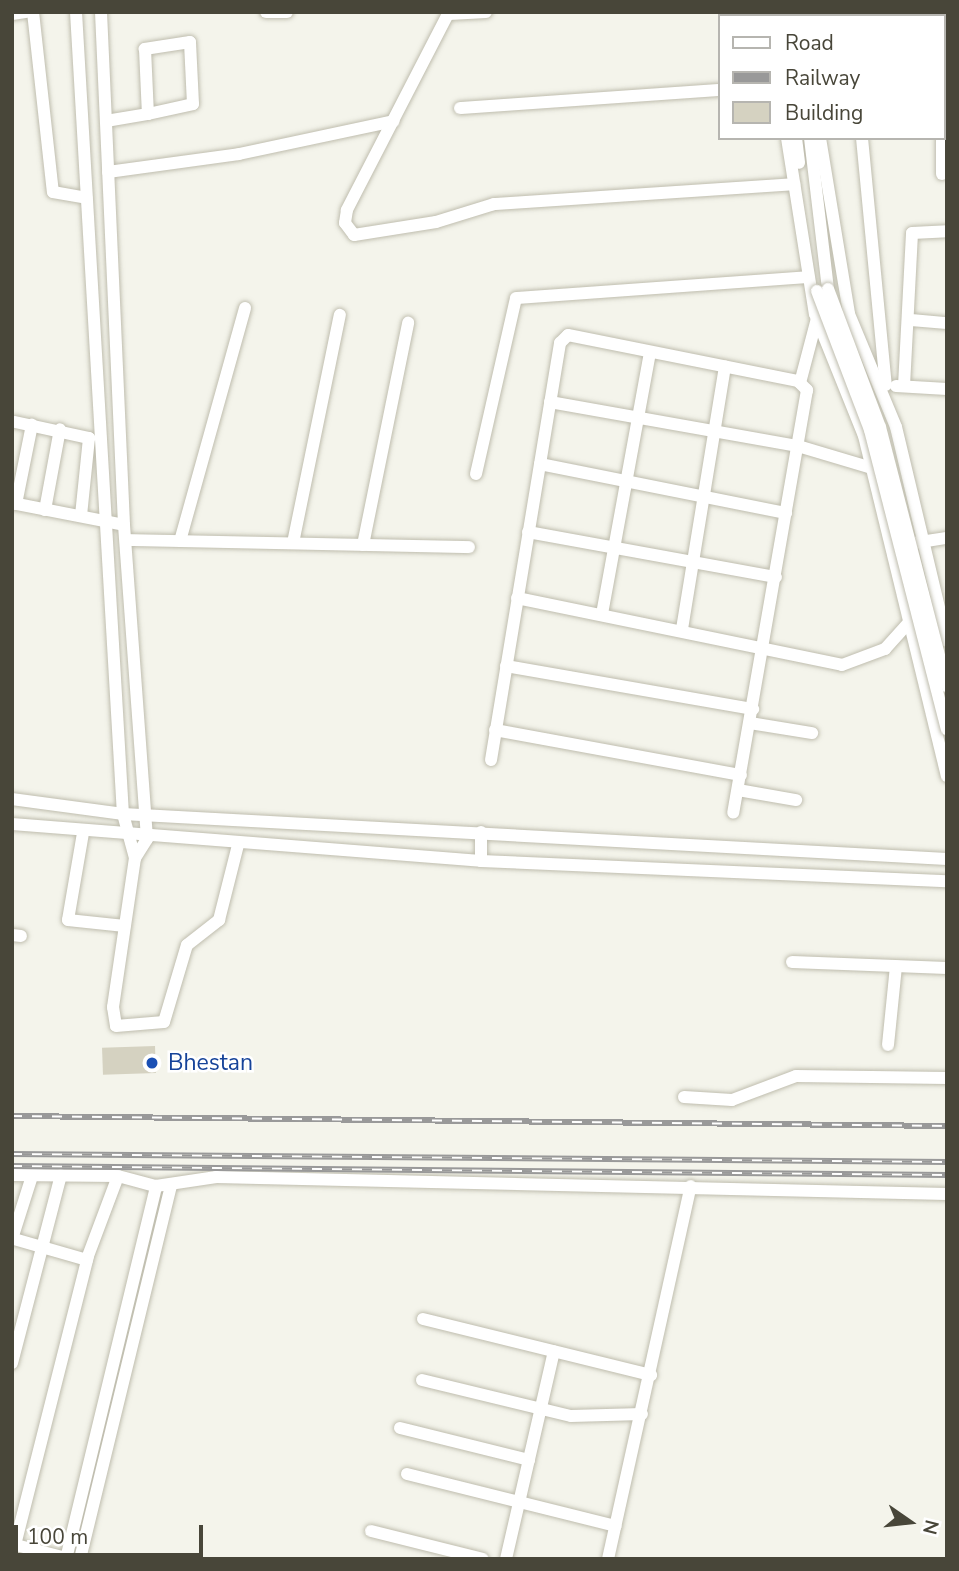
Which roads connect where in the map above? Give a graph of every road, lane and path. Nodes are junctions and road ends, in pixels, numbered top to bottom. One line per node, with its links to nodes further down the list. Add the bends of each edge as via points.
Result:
1 (27, 12): 9 (street)
2 (33, 12): 24 (street, via 53,192)
3 (76, 12): 24 (street)
4 (102, 12): 13 (street)
5 (266, 12): 6 (street)
6 (287, 12)
7 (486, 12): 8 (street)
8 (449, 13): 14 (street)
9 (12, 14)
10 (718, 90): 11 (street)
11 (460, 108)
12 (148, 114): 12 (street, via 197,100 190,42 145,50); 13 (street)
13 (106, 121): 21 (street)
14 (394, 121): 21 (street, via 239,154); 23 (street, via 347,210 345,223 354,235 436,222 494,204)
15 (788, 140): 23 (street)
16 (796, 140): 29 (street)
17 (810, 140): 29 (street)
18 (821, 140): 39 (street, via 842,286)
19 (862, 140): 39 (street)
20 (942, 140): 22 (street)
21 (108, 172): 26 (street)
22 (942, 174)
23 (794, 184): 28 (street)
24 (86, 198): 27 (street)
25 (947, 231): 33 (street, via 912,233)
26 (111, 248): 27 (street); 59 (street)
27 (89, 250): 58 (street)
28 (808, 277): 32 (street); 51 (street, via 516,298)
29 (822, 290): 79 (street, bridge, via 880,427); 82 (street, bridge, via 870,430)
30 (245, 308): 63 (street)
31 (340, 315): 65 (street)
32 (817, 318): 38 (street); 50 (street)
33 (911, 320): 35 (street); 40 (street)
34 (408, 323): 66 (street)
35 (947, 323)
36 (650, 352): 37 (street); 42 (street, via 568,335 560,343); 43 (street)
37 (725, 366): 38 (street); 47 (street)
38 (800, 383): 48 (street, via 807,390)
39 (882, 385): 40 (street); 64 (street)
40 (904, 386): 41 (street)
41 (947, 390)
42 (551, 402): 43 (street); 49 (street)
43 (638, 417): 47 (street); 52 (street)
44 (15, 422): 45 (street)
45 (32, 425): 46 (street); 54 (street)
46 (60, 429): 55 (street); 57 (street, via 89,438)
47 (715, 431): 48 (street); 53 (street)
48 (797, 446): 50 (street); 56 (street)
49 (540, 464): 52 (street); 60 (street)
50 (872, 468): 69 (street)
51 (476, 474)
52 (626, 481): 53 (street); 68 (street)
53 (704, 496): 56 (street); 70 (street)
54 (14, 503): 55 (street)
55 (45, 510): 57 (street)
56 (786, 513): 71 (street)
57 (81, 516): 58 (street)
58 (104, 521): 59 (street); 92 (street)
59 (124, 525): 62 (street)
60 (528, 533): 68 (street); 72 (street)
61 (947, 538): 64 (street)
62 (128, 540): 63 (street); 93 (street)
63 (180, 541): 65 (street)
64 (921, 542): 69 (street); 76 (street)
65 (293, 543): 66 (street)
66 (363, 545): 67 (street)
67 (469, 547)
68 (614, 548): 70 (street); 73 (street)
69 (893, 548): 74 (street)
70 (693, 562): 71 (street); 75 (street)
71 (776, 577): 77 (street)
72 (517, 598): 73 (street); 78 (street)
73 (602, 614): 75 (street)
74 (911, 620): 77 (street, via 886,649 857,664); 87 (street)
75 (682, 629): 77 (street)
76 (947, 641)
77 (764, 645): 80 (street)
78 (506, 666): 80 (street); 83 (street)
79 (947, 686)
80 (753, 709): 81 (street)
81 (750, 723): 84 (street); 86 (street)
82 (947, 729)
83 (495, 730): 85 (street); 86 (street)
84 (812, 733)
85 (491, 760)
86 (741, 775): 88 (street)
87 (947, 776)
88 (738, 790): 90 (street); 91 (street)
89 (12, 799): 92 (street)
90 (796, 800)
91 (733, 813)
92 (123, 814): 93 (street); 97 (street)
93 (145, 815): 95 (street); 98 (street)
94 (12, 824): 96 (street)
95 (481, 832): 101 (street); 102 (street)
96 (83, 833): 97 (street); 104 (street, via 68,920)
97 (126, 838): 98 (street); 100 (street)
98 (147, 839): 99 (street); 100 (street)
99 (238, 845): 102 (street); 104 (street, via 219,920 187,945 158,1026 121,1027 113,1020)
100 (135, 858): 104 (street)
101 (947, 859)
102 (481, 861): 103 (street)
103 (947, 881)
104 (125, 926)
105 (792, 962): 106 (street)
106 (896, 966): 107 (street); 108 (street)
107 (947, 968)
108 (888, 1045)
109 (947, 1078): 110 (street, via 796,1076 732,1100)
110 (684, 1097)
111 (12, 1175): 112 (street)
112 (32, 1175): 113 (street); 119 (street)
113 (61, 1175): 114 (street); 120 (street)
114 (118, 1176): 116 (street); 121 (street)
115 (171, 1185): 116 (street); 117 (street, via 216,1177); 137 (street)
116 (156, 1186): 136 (street)
117 (691, 1186): 118 (street); 125 (street)
118 (947, 1194)
119 (13, 1239): 120 (street)
120 (42, 1249): 121 (street); 124 (street)
121 (87, 1261): 135 (street)
122 (423, 1319): 123 (street)
123 (554, 1351): 125 (street); 127 (street)
124 (12, 1363)
125 (651, 1376): 128 (street)
126 (422, 1380): 127 (street)
127 (541, 1410): 128 (street, via 571,1416); 130 (street)
128 (642, 1414): 133 (street)
129 (400, 1428): 130 (street)
130 (529, 1460): 132 (street)
131 (407, 1474): 132 (street)
132 (519, 1503): 133 (street); 139 (street)
133 (616, 1526): 140 (street)
134 (371, 1531): 138 (street)
135 (14, 1544): 136 (street)
136 (66, 1559)
137 (80, 1559)
138 (483, 1559)
139 (506, 1559)
140 (608, 1559)

